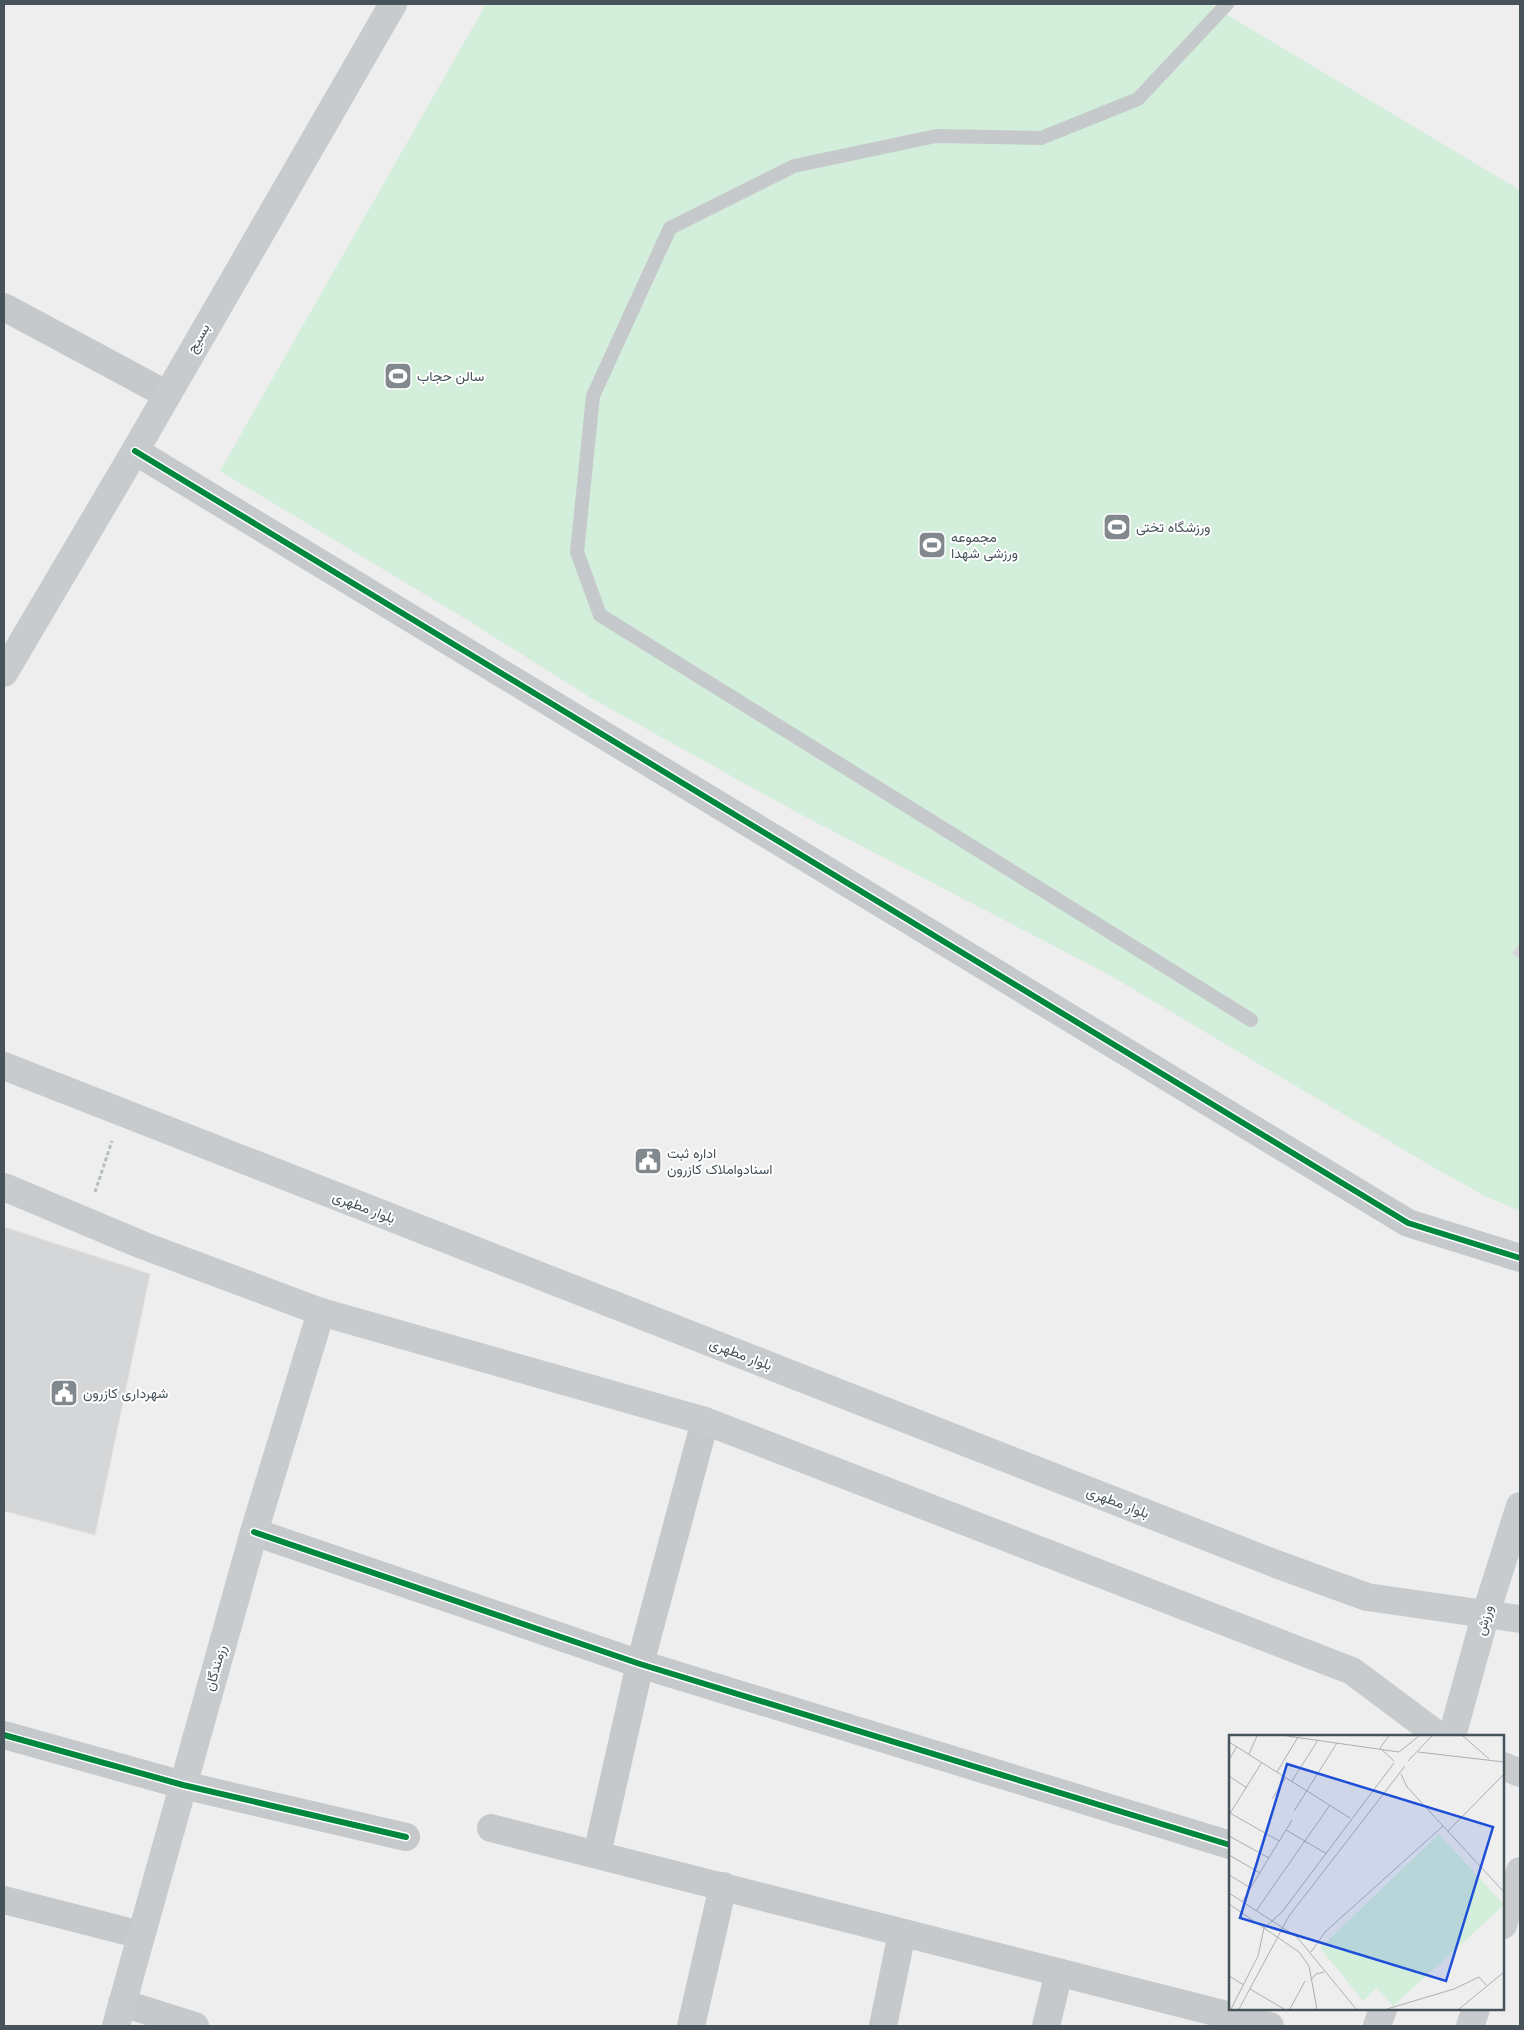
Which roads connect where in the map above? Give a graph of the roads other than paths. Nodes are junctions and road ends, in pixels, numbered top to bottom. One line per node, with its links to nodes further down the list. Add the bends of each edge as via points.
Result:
1 (393, 4): 4 (main road, بسیج)
2 (1227, 4): 7 (lane, via 1138,99 1042,138 936,136 794,166 670,228 592,396 577,552 600,615)
3 (4, 308): 4 (street)
4 (166, 394): 5 (main road, بسیج)
5 (135, 450): 6 (main road, بسیج); 10 (street, via 1408,1223)
6 (4, 673)
7 (1251, 1020)
8 (4, 1066): 15 (main road, بلوار مطهری, via 1285,1567 1368,1597)
9 (4, 1187): 11 (main road)
10 (1520, 1258)
11 (321, 1312): 12 (main road); 14 (main road, رزمندگان)
12 (705, 1421): 17 (street); 19 (main road, via 1352,1671)
13 (1520, 1506): 15 (main road, ورزش)
14 (254, 1532): 17 (street); 23 (main road, رزمندگان)
15 (1486, 1613): 16 (main road, بلوار مطهری); 20 (main road, ورزش)
16 (1520, 1619)
17 (640, 1664): 26 (street); 27 (street)
18 (4, 1735): 23 (street)
19 (1438, 1735)
20 (1452, 1735)
21 (1504, 1766): 22 (main road)
22 (1520, 1773)
23 (183, 1785): 25 (street); 33 (main road, رزمندگان)
24 (491, 1828): 27 (street)
25 (406, 1837)
26 (1229, 1845)
27 (597, 1854): 29 (street)
28 (1520, 1871): 31 (main road)
29 (723, 1886): 32 (street); 40 (street)
30 (4, 1900): 33 (street)
31 (1504, 1922)
32 (902, 1933): 34 (street); 41 (street)
33 (141, 1936): 37 (main road, رزمندگان)
34 (1059, 1972): 38 (street); 42 (street)
35 (1383, 2010): 44 (main road)
36 (1476, 2010): 45 (main road)
37 (119, 2015): 39 (street)
38 (1219, 2020): 43 (street)
39 (195, 2026)
40 (691, 2026)
41 (883, 2026)
42 (1046, 2026)
43 (1270, 2026)
44 (1377, 2026)
45 (1470, 2026)

